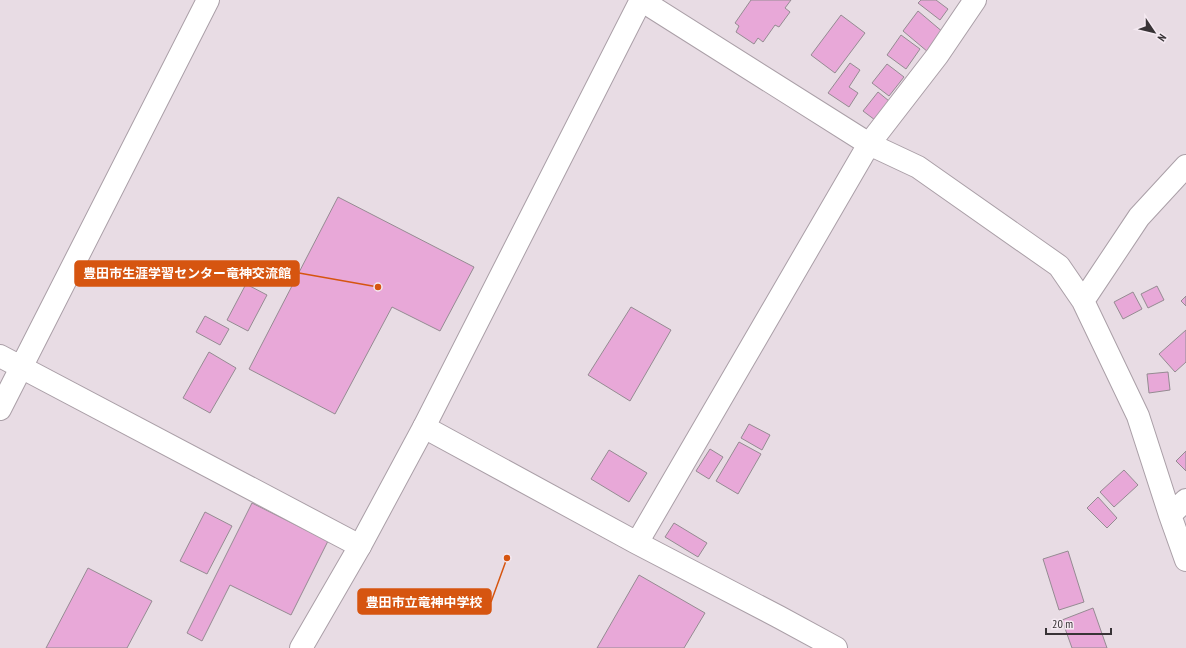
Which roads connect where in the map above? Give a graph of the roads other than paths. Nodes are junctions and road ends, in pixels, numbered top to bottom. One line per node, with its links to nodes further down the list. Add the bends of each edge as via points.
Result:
1 (208, 0): 8 (street)
2 (641, 0): 4 (street); 10 (street)
3 (975, 0): 4 (street, via 937,56)
4 (869, 144): 6 (street, via 918,167 1053,261); 13 (street)
5 (1186, 166): 6 (street, via 1139,217)
6 (1083, 301): 12 (street, via 1138,416)
7 (0, 356): 8 (street)
8 (22, 367): 9 (street); 14 (street)
9 (0, 409)
10 (424, 427): 13 (street); 14 (street)
11 (1186, 500): 12 (street)
12 (1170, 515): 15 (street)
13 (637, 542): 17 (street)
14 (360, 546): 16 (street)
15 (1186, 560)
16 (301, 648)
17 (836, 648)

